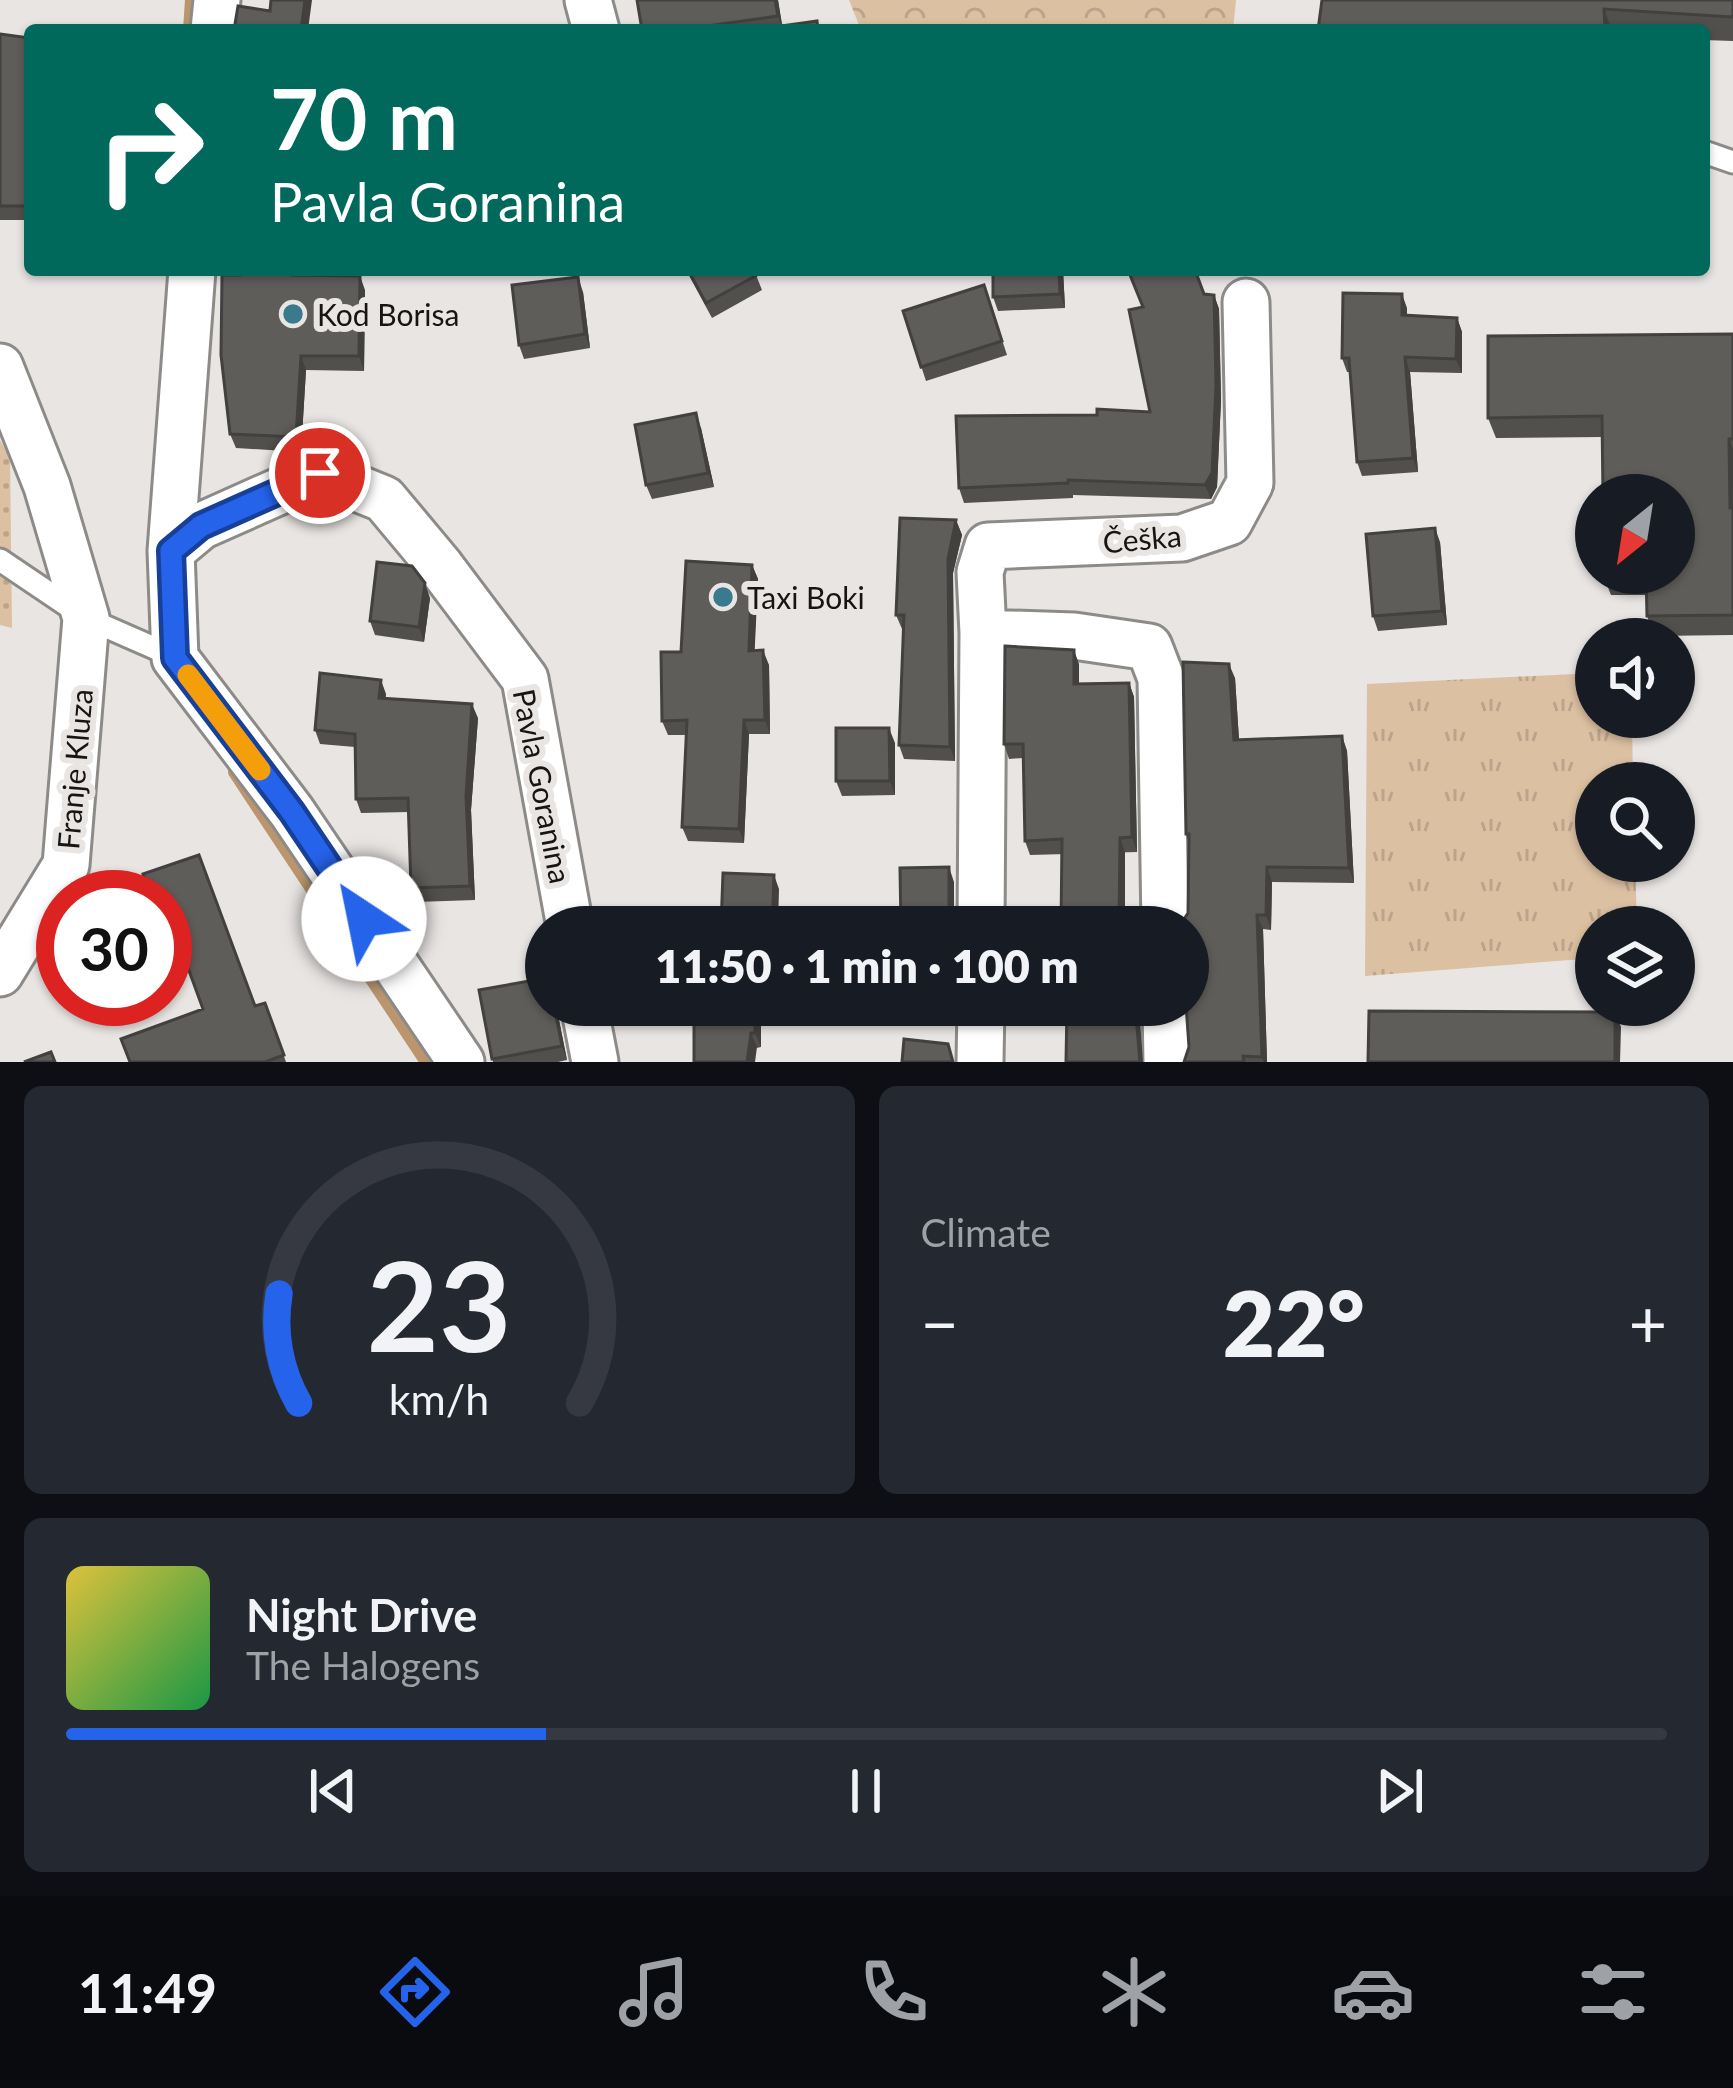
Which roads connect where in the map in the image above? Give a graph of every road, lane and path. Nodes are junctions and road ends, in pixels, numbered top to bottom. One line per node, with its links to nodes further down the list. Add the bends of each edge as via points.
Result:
1 (192, 276): 4 (street)
2 (1246, 302): 7 (street, Češka, via 1250,483 1228,523 1182,538 988,546 980,572)
3 (0, 367): 6 (street)
4 (171, 551): 8 (street); 9 (street, Pavla Goranina, via 201,526 320,473 384,499 525,680)
5 (0, 560): 6 (lane)
6 (86, 618): 8 (lane); 12 (street, Franje Kluza, via 66,865)
7 (983, 633): 10 (street, Češka); 11 (street, via 1149,647 1161,679)
8 (175, 658): 16 (street, via 292,812)
9 (566, 906)
10 (981, 906)
11 (1165, 906)
12 (0, 973)
13 (588, 1026): 17 (street)
14 (981, 1026): 18 (street)
15 (1166, 1026): 19 (street)
16 (461, 1062)
17 (595, 1062)
18 (980, 1062)
19 (1167, 1062)

